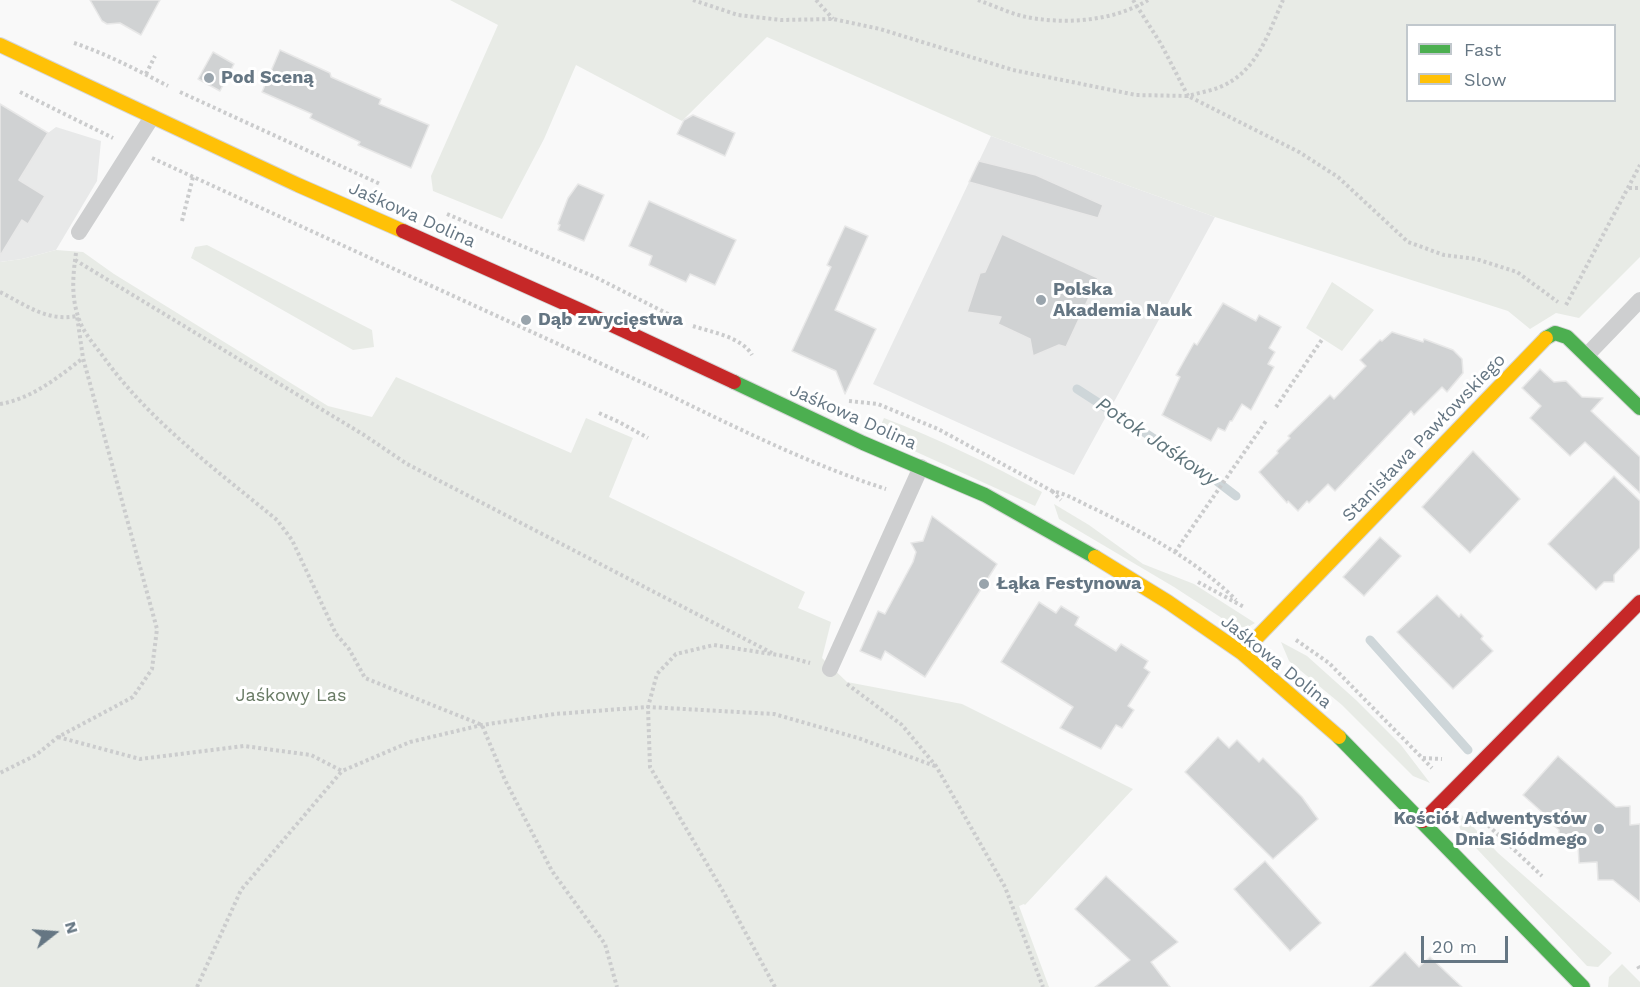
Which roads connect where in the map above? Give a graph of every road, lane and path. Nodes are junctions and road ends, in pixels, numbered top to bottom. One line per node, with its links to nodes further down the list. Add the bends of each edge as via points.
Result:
1 (693, 0): 8 (path, via 738,15 781,20)
2 (816, 0): 8 (path)
3 (978, 0): 7 (path, via 1044,19 1106,16)
4 (1132, 0): 7 (path)
5 (1148, 0): 7 (path)
6 (1283, 0): 14 (path, via 1258,57 1238,78)
7 (1137, 7): 14 (path)
8 (833, 19): 14 (path, via 880,29 1013,70 1136,95)
9 (64, 41): 12 (path, via 96,50)
10 (0, 45): 15 (street, Jaśkowa Dolina)
11 (154, 56): 12 (path)
12 (146, 74): 20 (path)
13 (13, 88): 16 (path)
14 (1188, 96): 29 (path, via 1299,152 1328,171 1408,242 1516,272)
15 (152, 117): 16 (lane); 43 (street, Jaśkowa Dolina)
16 (132, 148): 18 (path); 25 (lane)
17 (1640, 165): 21 (path)
18 (172, 168)
19 (193, 177): 24 (path)
20 (382, 185)
21 (1629, 188): 22 (path); 30 (path)
22 (1640, 188)
23 (446, 213): 35 (path, via 595,277 694,327 721,334 749,349)
24 (182, 221)
25 (79, 232): 26 (path)
26 (75, 260): 31 (path, via 72,279); 48 (path, via 407,464)
27 (0, 292): 31 (path, via 41,313 63,318)
28 (1640, 300): 33 (lane)
29 (1559, 303)
30 (1565, 307)
31 (77, 316): 34 (path); 51 (path, via 112,370 158,422 278,520 292,540 336,634 365,678)
32 (1323, 339): 38 (path)
33 (1587, 355): 39 (street, Stanisława Pawłowskiego); 46 (street, Stanisława Pawłowskiego, via 1568,337 1555,333 1542,340)
34 (83, 358): 37 (path, via 47,386); 52 (path, via 157,629 152,669 133,697)
35 (757, 364)
36 (839, 400): 44 (path, via 878,404 938,429)
37 (0, 404)
38 (1276, 406)
39 (1640, 408)
40 (599, 414): 42 (path)
41 (1266, 421): 44 (path)
42 (648, 438)
43 (921, 467): 47 (street, Jaśkowa Dolina, via 985,495 1083,550); 49 (lane)
44 (1175, 552): 46 (path, via 1241,605)
45 (1640, 602): 56 (street)
46 (1271, 623): 47 (street, Stanisława Pawłowskiego); 56 (path, via 1329,663)
47 (1242, 653): 57 (street, Jaśkowa Dolina, via 1341,739)
48 (775, 654): 49 (path); 50 (path, via 714,645 676,654 657,674)
49 (830, 669): 53 (path, via 902,725)
50 (648, 707): 51 (path, via 555,714); 53 (path, via 774,714); 61 (path, via 650,767)
51 (482, 725): 54 (path, via 410,742); 60 (path, via 505,780 552,871 605,944)
52 (58, 737): 54 (path, via 140,759 244,747 311,755); 55 (path, via 36,755)
53 (936, 766): 62 (path, via 1005,887)
54 (342, 771): 59 (path, via 241,890)
55 (0, 773)
56 (1453, 790): 57 (street); 58 (path)
57 (1423, 821): 63 (street, Jaśkowa Dolina)
58 (1542, 876)
59 (197, 987)
60 (617, 987)
61 (775, 987)
62 (1043, 987)
63 (1583, 987)

